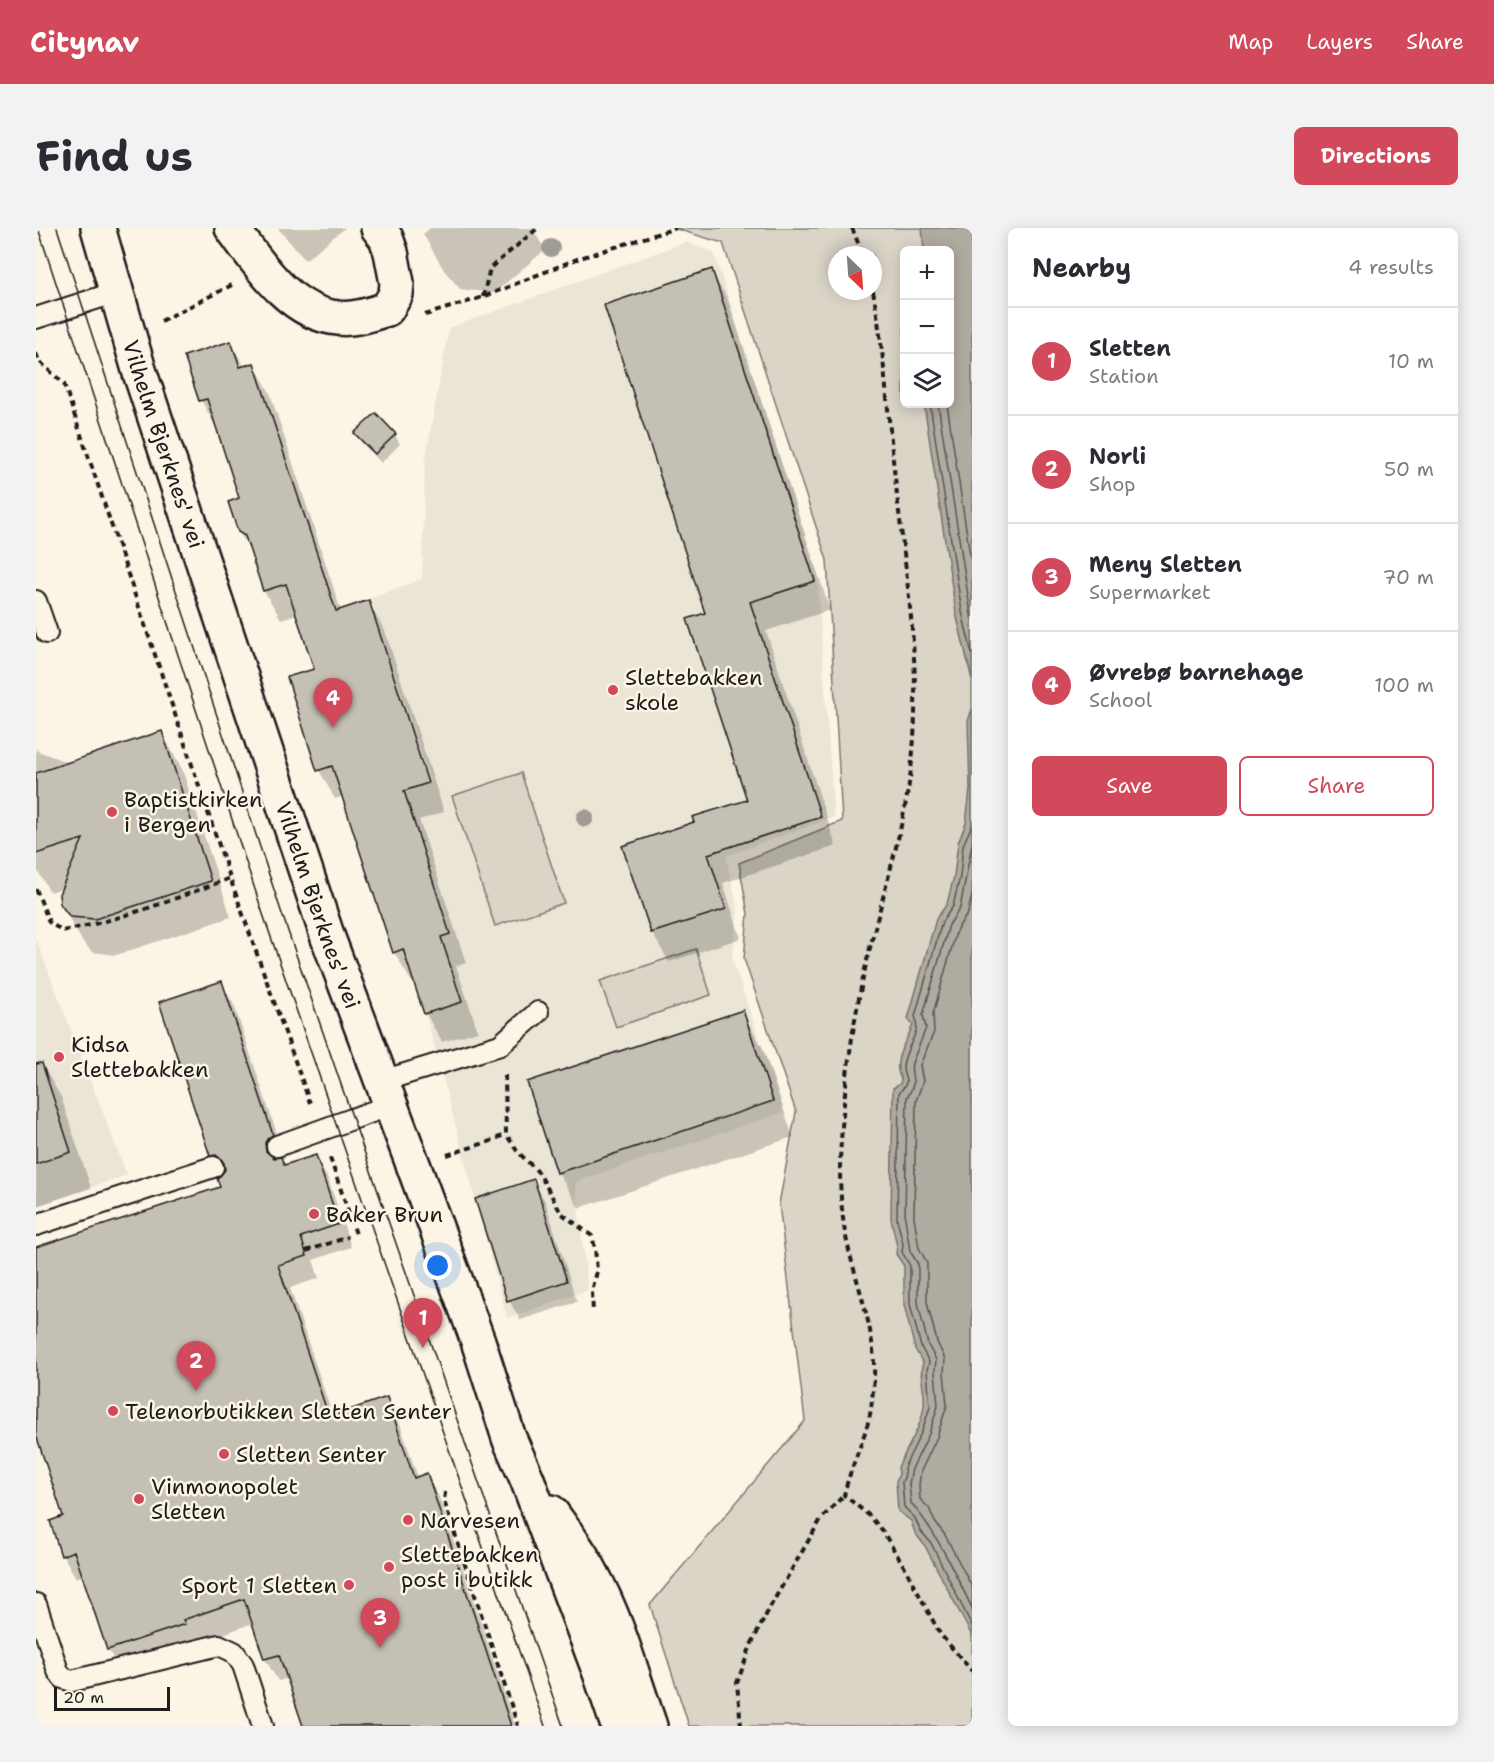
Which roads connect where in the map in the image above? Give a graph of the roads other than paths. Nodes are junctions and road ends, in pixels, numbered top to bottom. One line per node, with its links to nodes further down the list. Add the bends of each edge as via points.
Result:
1 (98, 228): 4 (main road, Vilhelm Bjerknes' vei)
2 (232, 228): 3 (main road, via 263,269 302,306 321,316 340,319 387,309 396,294 392,252)
3 (378, 228)
4 (117, 292): 5 (lane); 9 (main road, Vilhelm Bjerknes' vei, via 139,370 328,938)
5 (36, 318)
6 (36, 601): 7 (lane)
7 (47, 633)
8 (538, 1012): 9 (lane, via 500,1045)
9 (386, 1093): 10 (lane, via 320,1132); 13 (main road, Vilhelm Bjerknes' vei)
10 (282, 1145)
11 (213, 1167): 12 (lane)
12 (36, 1225)
13 (527, 1479): 16 (main road, Vilhelm Bjerknes' vei); 17 (main road, Vilhelm Bjerknes' vei, via 593,1574)
14 (36, 1604): 15 (lane, via 63,1678 72,1681 219,1645 234,1652 243,1665)
15 (263, 1726)
16 (618, 1726)
17 (650, 1726)

